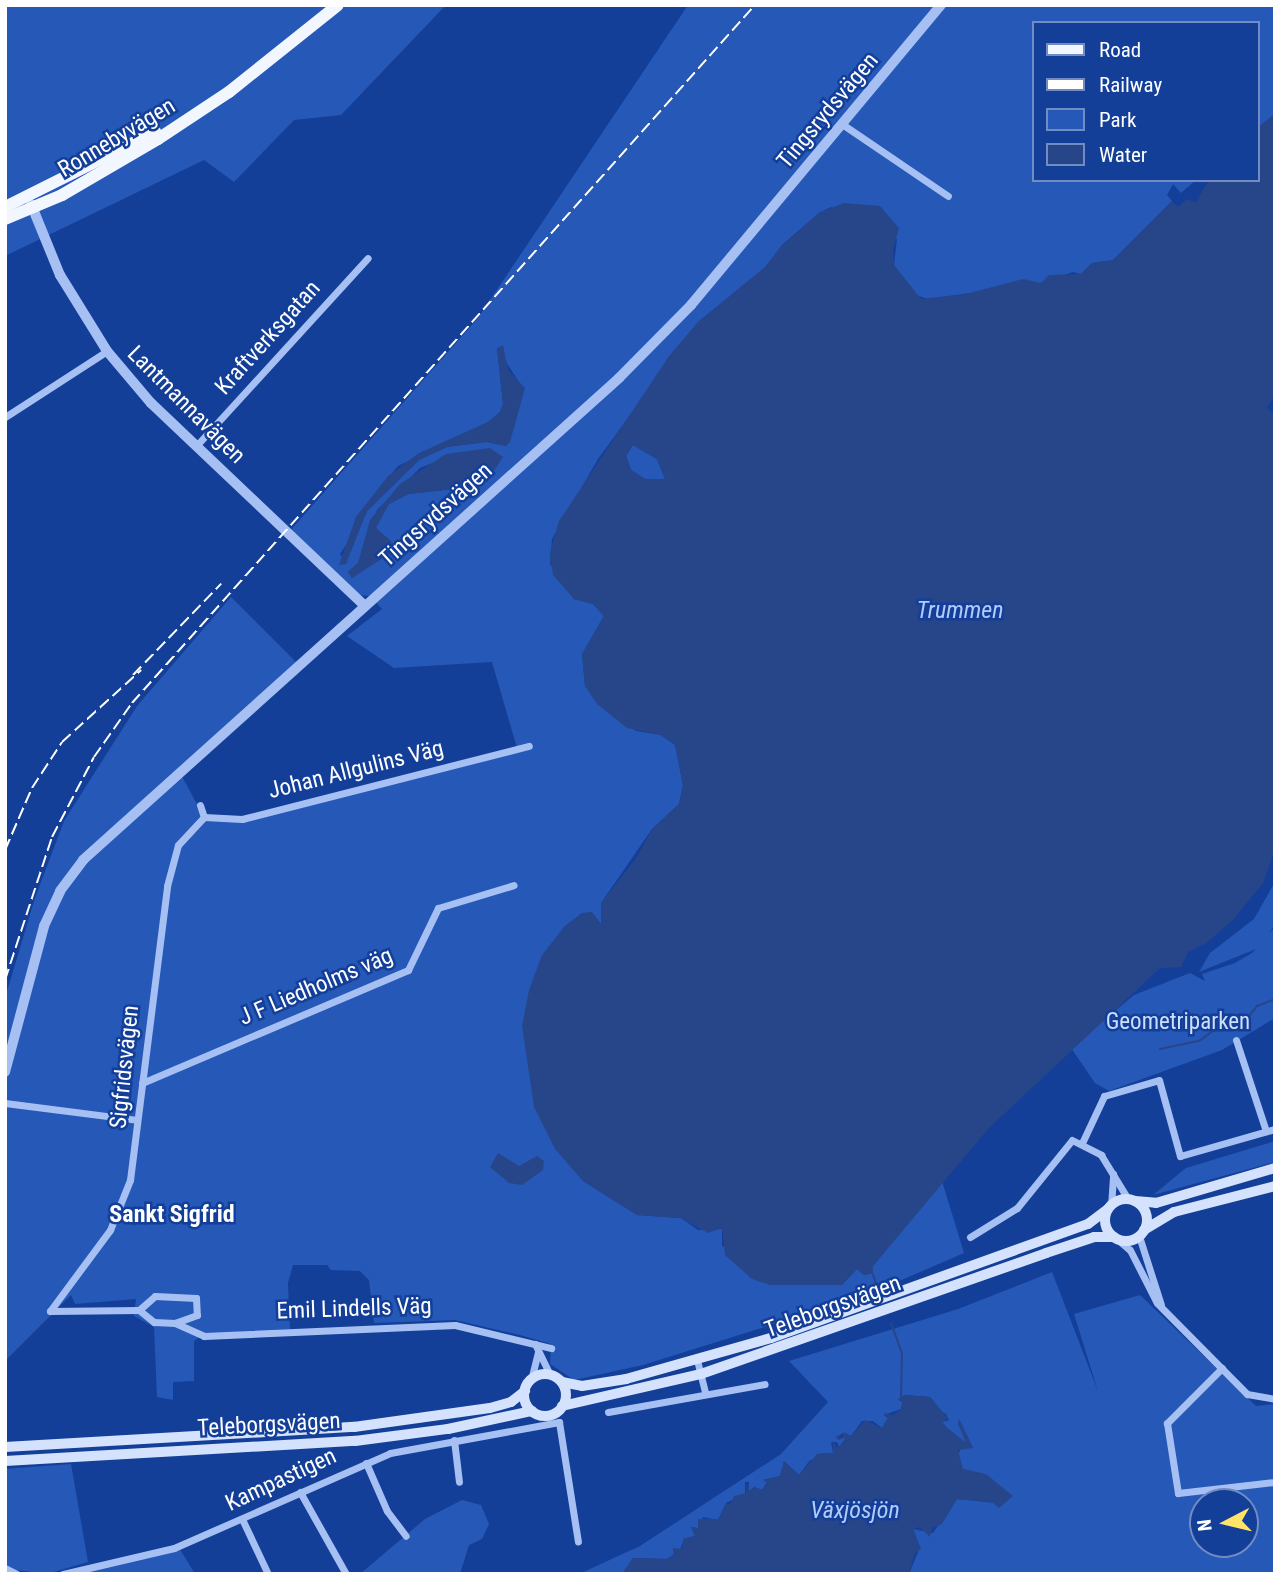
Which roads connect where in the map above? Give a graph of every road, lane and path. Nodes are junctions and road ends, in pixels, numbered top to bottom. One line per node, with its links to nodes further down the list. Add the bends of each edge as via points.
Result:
1 (338, 5): 5 (main road, Ronnebyvägen, via 243,80)
2 (941, 5): 3 (street, Tingsrydsvägen)
3 (842, 124): 4 (street); 12 (street, Tingsrydsvägen, via 664,333)
4 (948, 197)
5 (30, 203): 6 (main road, Ronnebyvägen); 7 (main road, Ronnebyvägen); 9 (street, Lantmannavägen, via 61,275)
6 (5, 207)
7 (5, 219)
8 (368, 258): 11 (street, Kraftverksgatan)
9 (107, 351): 10 (street); 11 (street, Lantmannavägen, via 151,403)
10 (5, 417)
11 (197, 445): 12 (street, Lantmannavägen)
12 (364, 605): 18 (street, Tingsrydsvägen, via 75,869 44,926)
13 (529, 746): 15 (street, Johan Allgulins Väg, via 242,819)
14 (200, 805): 15 (street)
15 (204, 817): 19 (street, Sigfridsvägen, via 187,830 171,864)
16 (514, 885): 19 (street, J F Liedholms väg, via 438,908 408,970)
17 (1236, 1040): 22 (street)
18 (5, 1072)
19 (142, 1083): 21 (street, Sigfridsvägen)
20 (5, 1103): 21 (street)
21 (138, 1120): 34 (street, Sigfridsvägen, via 130,1180 118,1215)
22 (1270, 1130): 23 (street, via 1180,1156 1159,1080 1104,1096)
23 (1082, 1143): 25 (street, via 1101,1155); 30 (street, via 1072,1140 1017,1208)
24 (1275, 1168): 27 (main road, via 1161,1201)
25 (1113, 1174): 27 (street); 28 (street)
26 (1275, 1186): 29 (main road, via 1168,1214)
27 (1131, 1200): 28 (main road); 29 (main road, via 1146,1214)
28 (1110, 1207): 31 (main road, via 1105,1222); 38 (main road, Teleborgsvägen, via 1088,1224)
29 (1141, 1233): 31 (main road); 32 (street, via 1149,1276)
30 (970, 1237)
31 (1115, 1238): 32 (street, via 1130,1250 1147,1290); 40 (main road, Teleborgsvägen, via 1094,1237 1045,1253)
32 (1163, 1308): 39 (street)
33 (139, 1310): 34 (street, Emil Lindells Väg); 35 (street, Emil Lindells Väg, via 154,1322); 35 (street, Emil Lindells Väg, via 155,1296 196,1298 197,1315)
34 (50, 1311)
35 (175, 1323): 36 (street, Emil Lindells Väg, via 204,1336 447,1325)
36 (537, 1348): 37 (street, Emil Lindells Väg); 41 (street); 44 (street)
37 (551, 1348)
38 (697, 1360): 40 (street); 42 (main road, Teleborgsvägen, via 592,1385)
39 (1222, 1368): 46 (street, via 1247,1394); 55 (street, via 1167,1423 1178,1493)
40 (701, 1374): 45 (street); 47 (main road, Teleborgsvägen)
41 (550, 1375): 42 (main road); 44 (main road)
42 (562, 1382): 47 (main road, via 566,1397)
43 (765, 1384): 45 (street)
44 (528, 1385): 48 (main road); 51 (main road, Teleborgsvägen, via 513,1401 490,1408 354,1427)
45 (705, 1392): 49 (street)
46 (1275, 1399)
47 (562, 1406): 48 (main road, via 551,1415)
48 (532, 1411): 52 (main road, Teleborgsvägen, via 448,1429 355,1441)
49 (608, 1412)
50 (454, 1440): 53 (street, Kampastigen); 54 (street); 59 (street, Kampastigen, via 559,1423)
51 (8, 1446)
52 (5, 1461)
53 (366, 1463): 56 (street, Kampastigen); 58 (street, via 387,1511)
54 (459, 1482)
55 (1275, 1482)
56 (300, 1492): 57 (street, Kampastigen); 64 (street)
57 (242, 1519): 62 (street, Kampastigen, via 174,1548); 63 (street)
58 (406, 1536)
59 (578, 1542)
60 (5, 1568): 61 (street)
61 (17, 1574)
62 (63, 1574)
63 (268, 1574)
64 (346, 1574)

